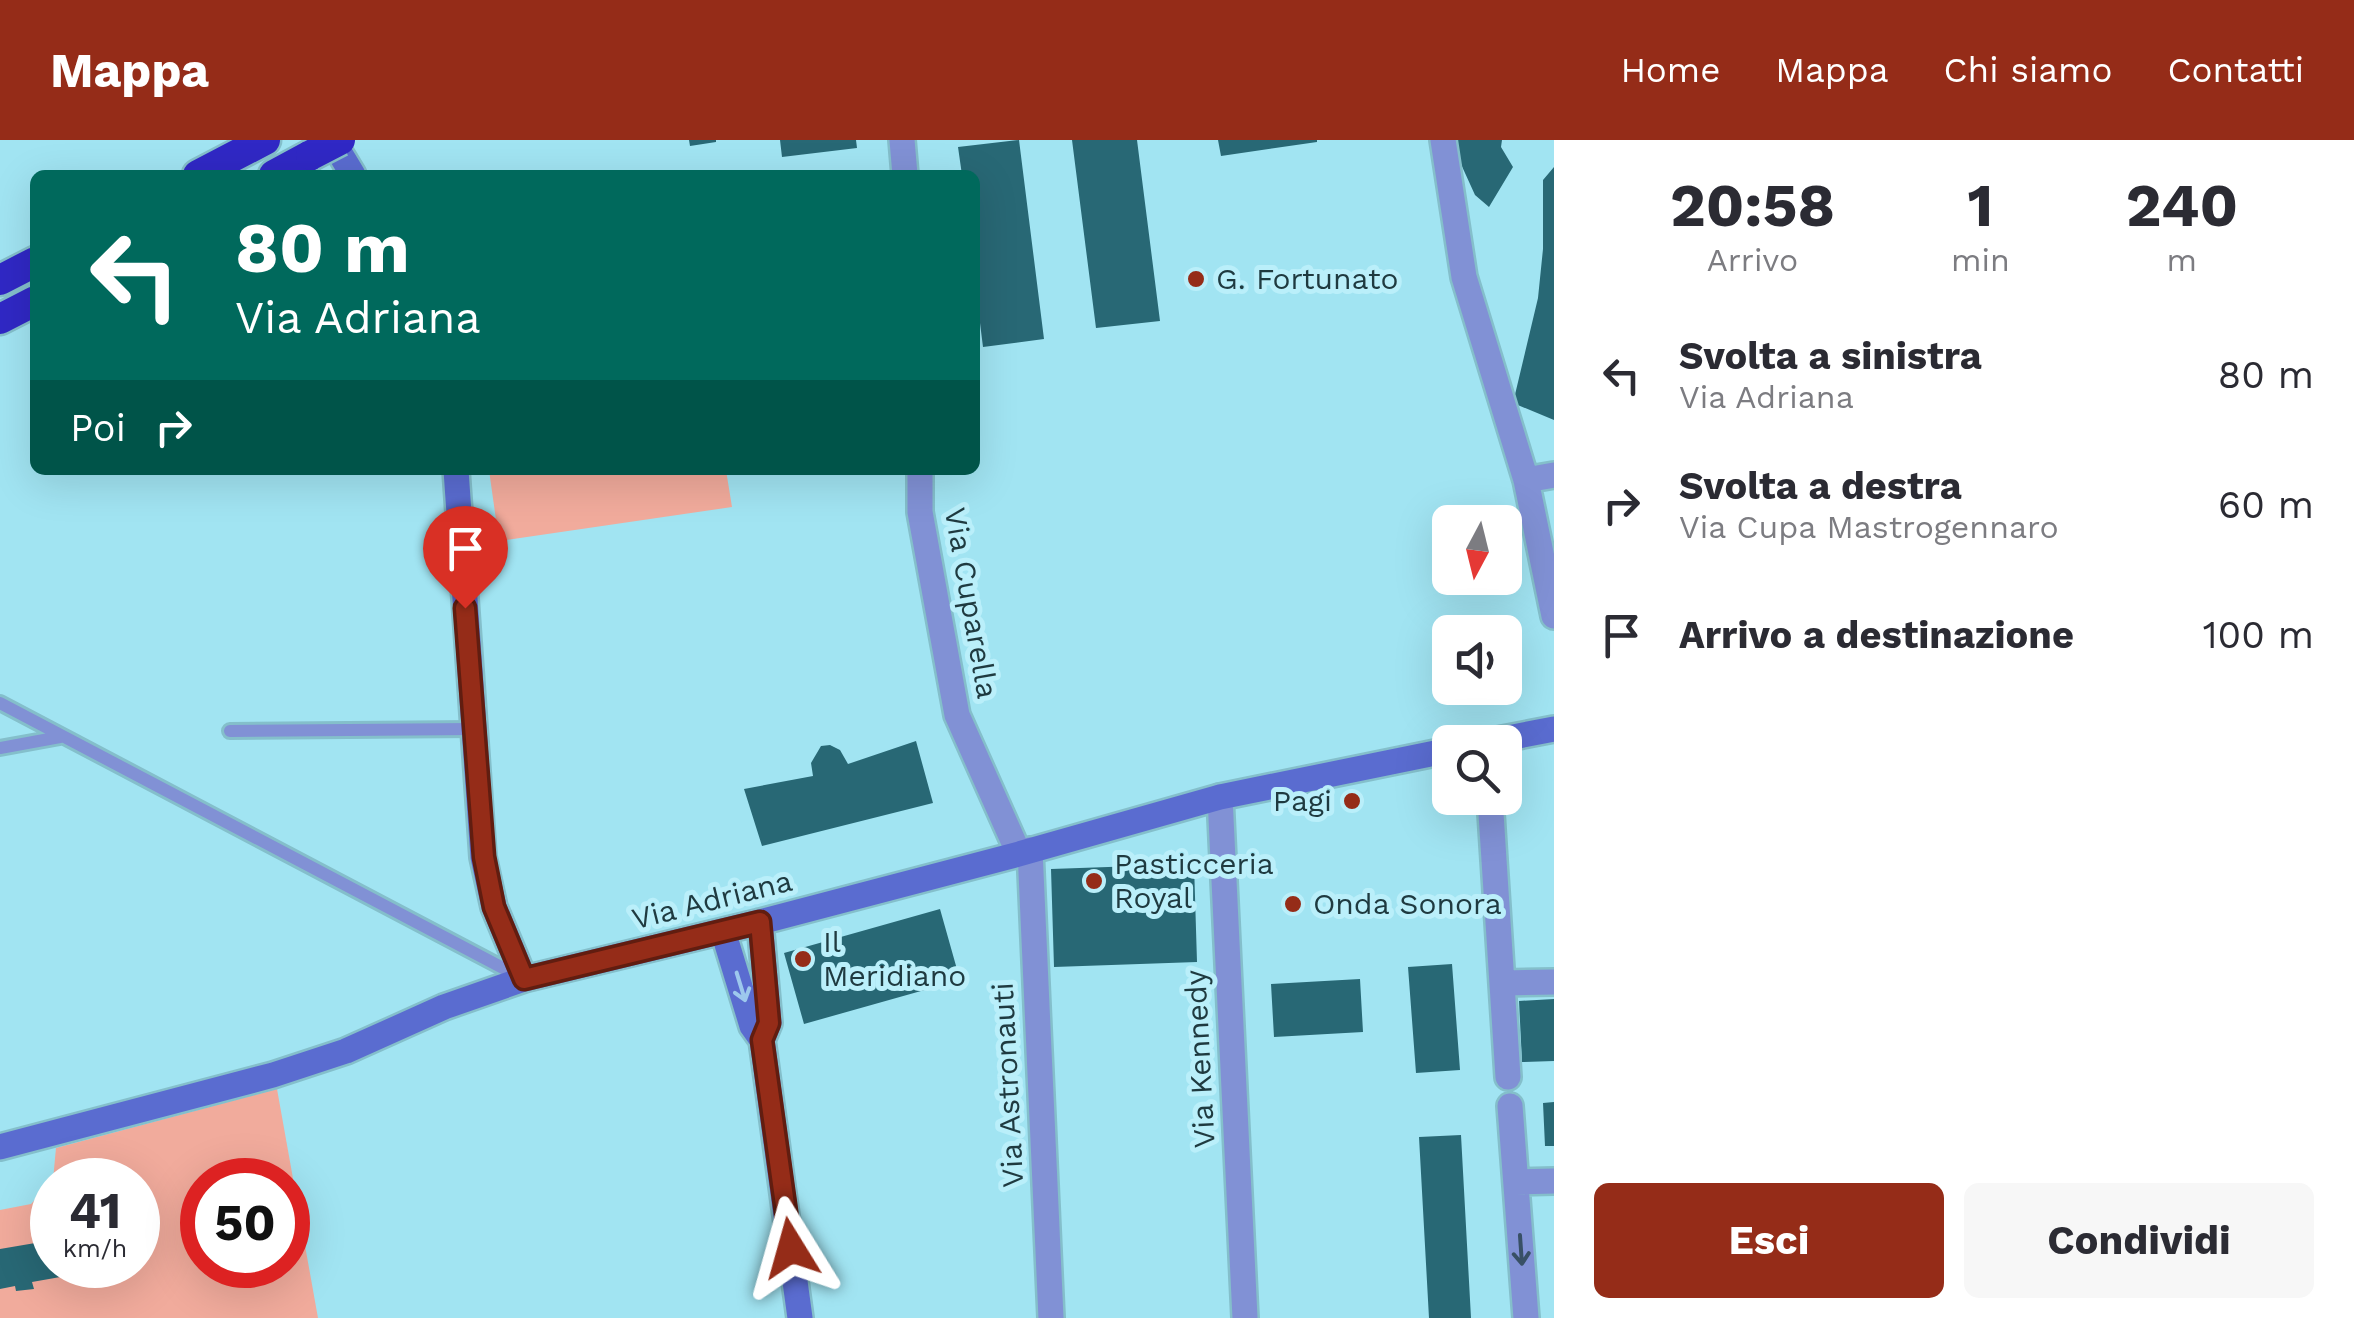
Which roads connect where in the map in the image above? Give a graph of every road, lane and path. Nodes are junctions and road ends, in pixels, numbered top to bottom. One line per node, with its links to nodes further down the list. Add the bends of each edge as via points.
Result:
1 (264, 140): 6 (highway)
2 (340, 140): 5 (highway, bridge)
3 (902, 140): 9 (street)
4 (1443, 140): 17 (street, via 1464,277)
5 (322, 148): 7 (highway); 8 (main road)
6 (207, 170)
7 (283, 170)
8 (347, 170)
9 (905, 170)
10 (30, 265): 11 (highway)
11 (0, 280)
12 (30, 304): 13 (highway)
13 (0, 320)
14 (456, 475): 20 (main road)
15 (920, 475): 29 (street, Via Cuparella, via 920,512 957,716)
16 (1554, 475): 17 (street)
17 (1526, 480): 18 (street)
18 (1554, 616)
19 (0, 703): 24 (lane)
20 (474, 729): 22 (lane); 32 (main road, via 488,883)
21 (1554, 730): 23 (main road)
22 (230, 731)
23 (1522, 736)
24 (60, 737): 25 (lane); 32 (lane)
25 (0, 748)
26 (1432, 754): 27 (main road, Via Adriana)
27 (1220, 797): 29 (main road, Via Adriana); 43 (street, Via Kennedy)
28 (1491, 815): 33 (street)
29 (1025, 852): 30 (main road, Via Adriana); 42 (street, Via Astronauti)
30 (760, 922): 31 (main road, Via Adriana); 35 (main road, via 769,1023)
31 (723, 931): 32 (main road, Via Adriana); 35 (main road, one-way to 35)
32 (524, 979): 38 (main road, Via Adriana, via 291,1069)
33 (1504, 982): 34 (street); 36 (street)
34 (1554, 982)
35 (762, 1040): 41 (main road)
36 (1508, 1078)
37 (1510, 1106): 40 (street)
38 (0, 1147)
39 (1554, 1181): 40 (street)
40 (1516, 1182): 44 (street, one-way to 44)
41 (800, 1318)
42 (1051, 1318)
43 (1245, 1318)
44 (1526, 1318)

